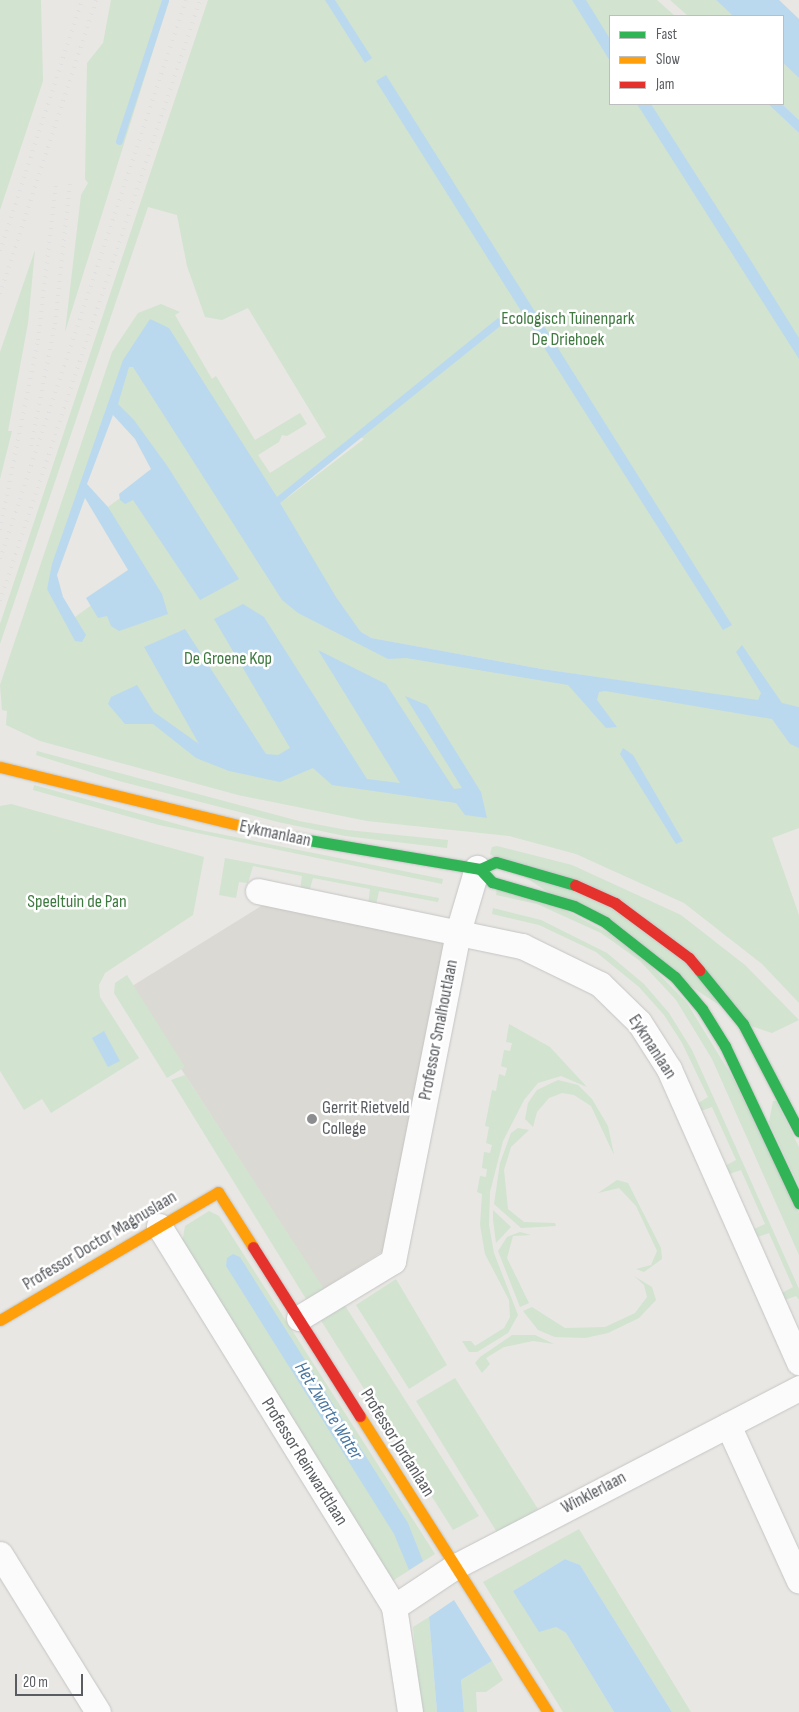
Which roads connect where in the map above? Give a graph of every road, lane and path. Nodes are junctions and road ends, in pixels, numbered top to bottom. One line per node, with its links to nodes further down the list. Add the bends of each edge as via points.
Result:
1 (34, 762): 3 (main road)
2 (0, 767): 3 (main road, via 28,776)
3 (73, 782): 4 (main road, Eykmanlaan, via 275,834)
4 (479, 869): 6 (street, Professor Smalhoutlaan); 7 (main road, Eykmanlaan, via 496,862 564,880 615,903 690,958 743,1024); 9 (main road, Eykmanlaan, via 492,882 574,906 605,922 675,977 702,1009 725,1046)
5 (258, 891): 6 (street, Eykmanlaan)
6 (458, 932): 11 (street, Professor Smalhoutlaan, via 394,1261); 13 (street, Eykmanlaan, via 522,946 572,967 600,984 639,1022 669,1069 699,1132)
7 (799, 1131)
8 (218, 1192): 10 (main road, Professor Doctor Magnuslaan); 11 (main road, Professor Jordanlaan)
9 (799, 1203)
10 (159, 1226): 12 (main road, Professor Doctor Magnuslaan); 19 (street, Professor Reinwardtlaan)
11 (299, 1318): 17 (main road, Professor Jordanlaan)
12 (0, 1320)
13 (799, 1362)
14 (799, 1388): 15 (street, Winklerlaan)
15 (728, 1425): 17 (street, Winklerlaan); 18 (street)
16 (0, 1554): 20 (street)
17 (454, 1567): 19 (street, Winklerlaan); 22 (main road, Professor Jordanlaan)
18 (799, 1581)
19 (394, 1607): 21 (street, Professor Reinwardtlaan)
20 (98, 1712)
21 (410, 1712)
22 (548, 1712)

